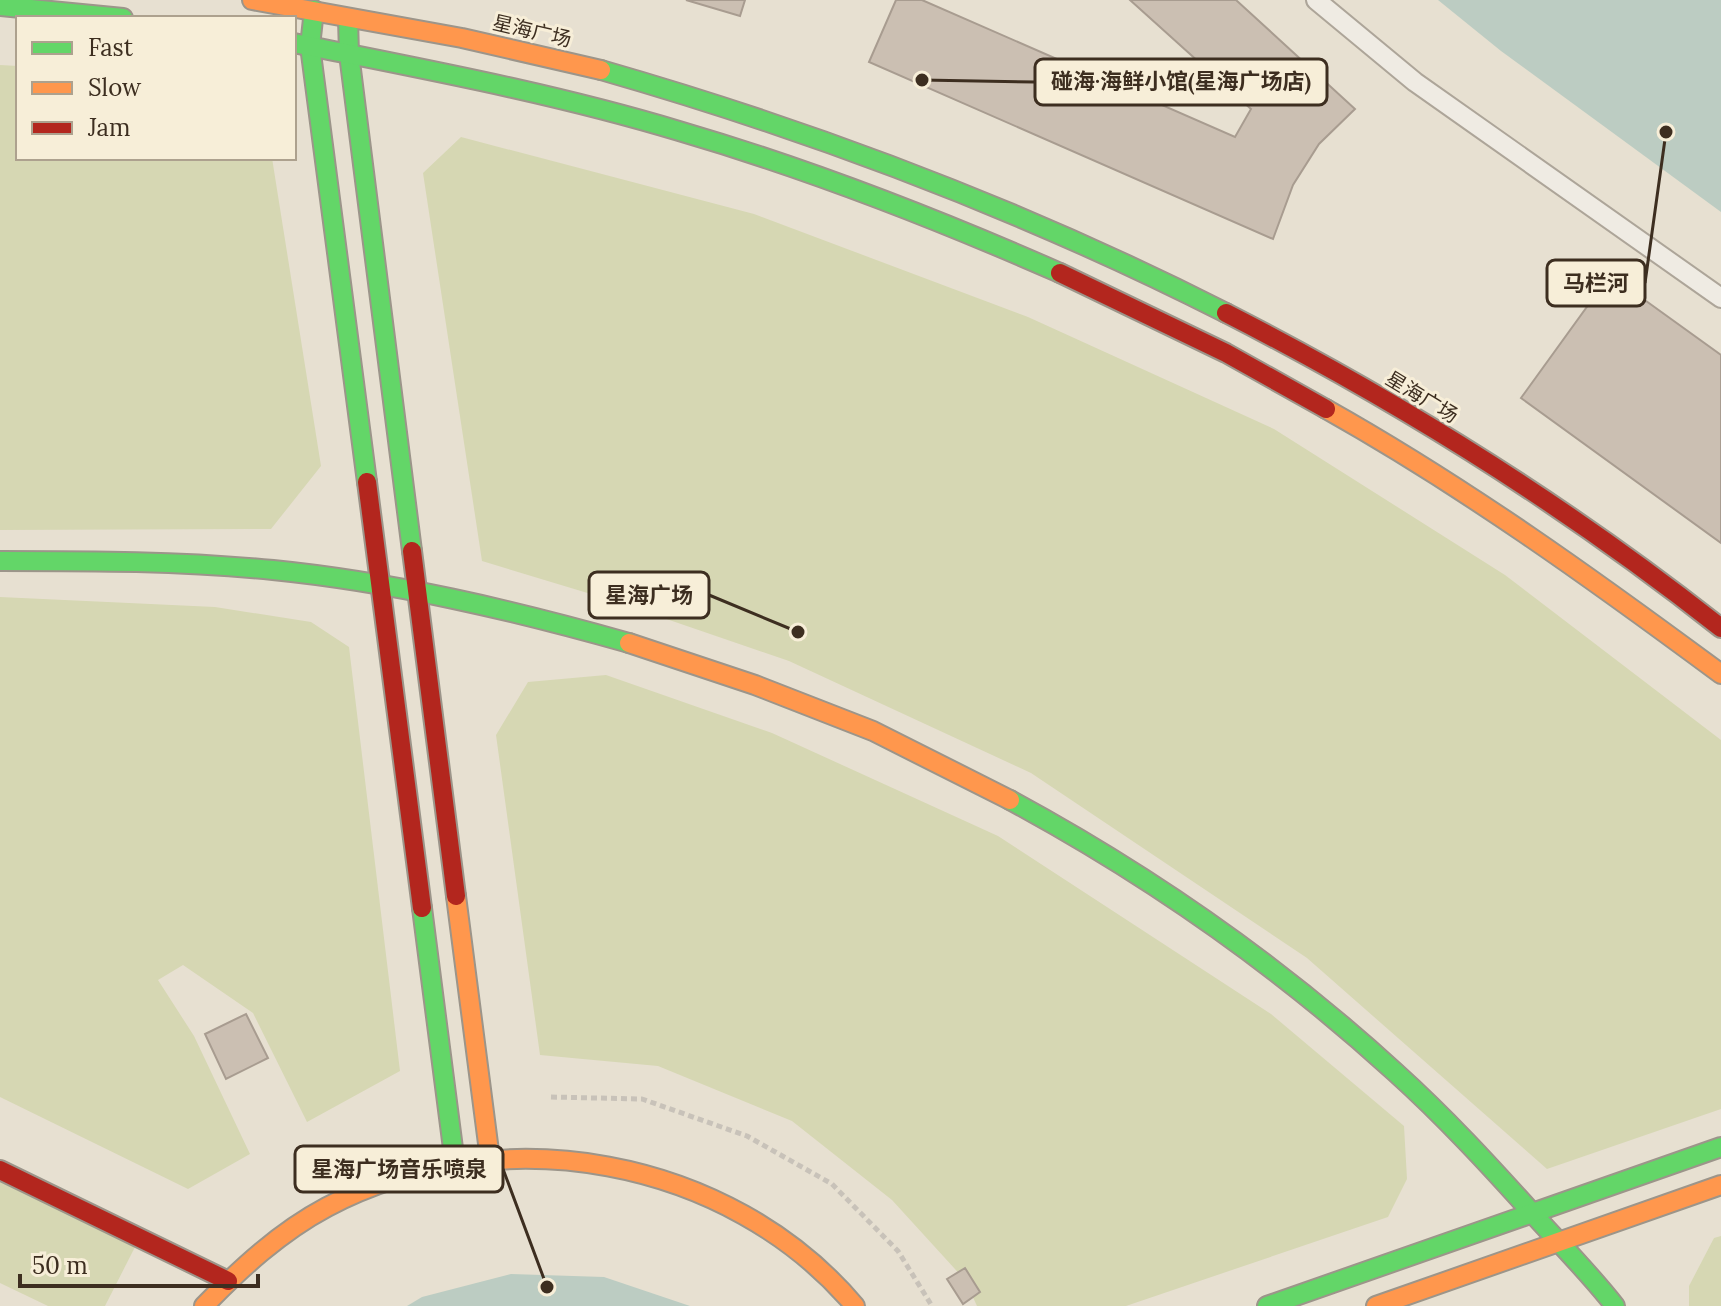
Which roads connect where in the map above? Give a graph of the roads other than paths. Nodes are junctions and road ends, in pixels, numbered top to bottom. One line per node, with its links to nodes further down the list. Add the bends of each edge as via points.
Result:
1 (252, 0): 4 (main road, 星海广场)
2 (1316, 0): 9 (lane, via 1415,82)
3 (0, 6): 6 (main road)
4 (315, 6): 5 (main road, 星海广场); 7 (main road)
5 (350, 9): 8 (main road); 13 (main road, 星海广场, via 586,66 803,131 1017,212 1224,310 1337,371 1521,485)
6 (102, 16)
7 (302, 45): 8 (main road); 11 (main road)
8 (349, 54): 12 (main road); 14 (main road, via 574,101 684,132 897,203 1002,245 1207,342 1391,445 1592,577)
9 (1721, 298)
10 (0, 561): 11 (main road, via 200,565 314,575)
11 (380, 588): 12 (main road); 17 (main road)
12 (418, 594): 16 (main road); 20 (main road, via 619,639 756,684 890,739 1018,805 1142,878 1374,1052 1477,1151)
13 (1721, 628)
14 (1721, 674)
15 (1721, 1147): 20 (main road)
16 (490, 1159): 17 (main road); 24 (main road, via 542,1157 610,1164 676,1182 738,1210 796,1248)
17 (455, 1164): 22 (main road, via 406,1174 346,1198 290,1229)
18 (0, 1170): 22 (main road)
19 (1721, 1185): 21 (main road)
20 (1532, 1213): 21 (main road); 25 (main road)
21 (1558, 1242): 26 (main road); 27 (main road)
22 (228, 1281): 23 (main road)
23 (204, 1306)
24 (855, 1306)
25 (1267, 1306)
26 (1376, 1306)
27 (1615, 1306)

